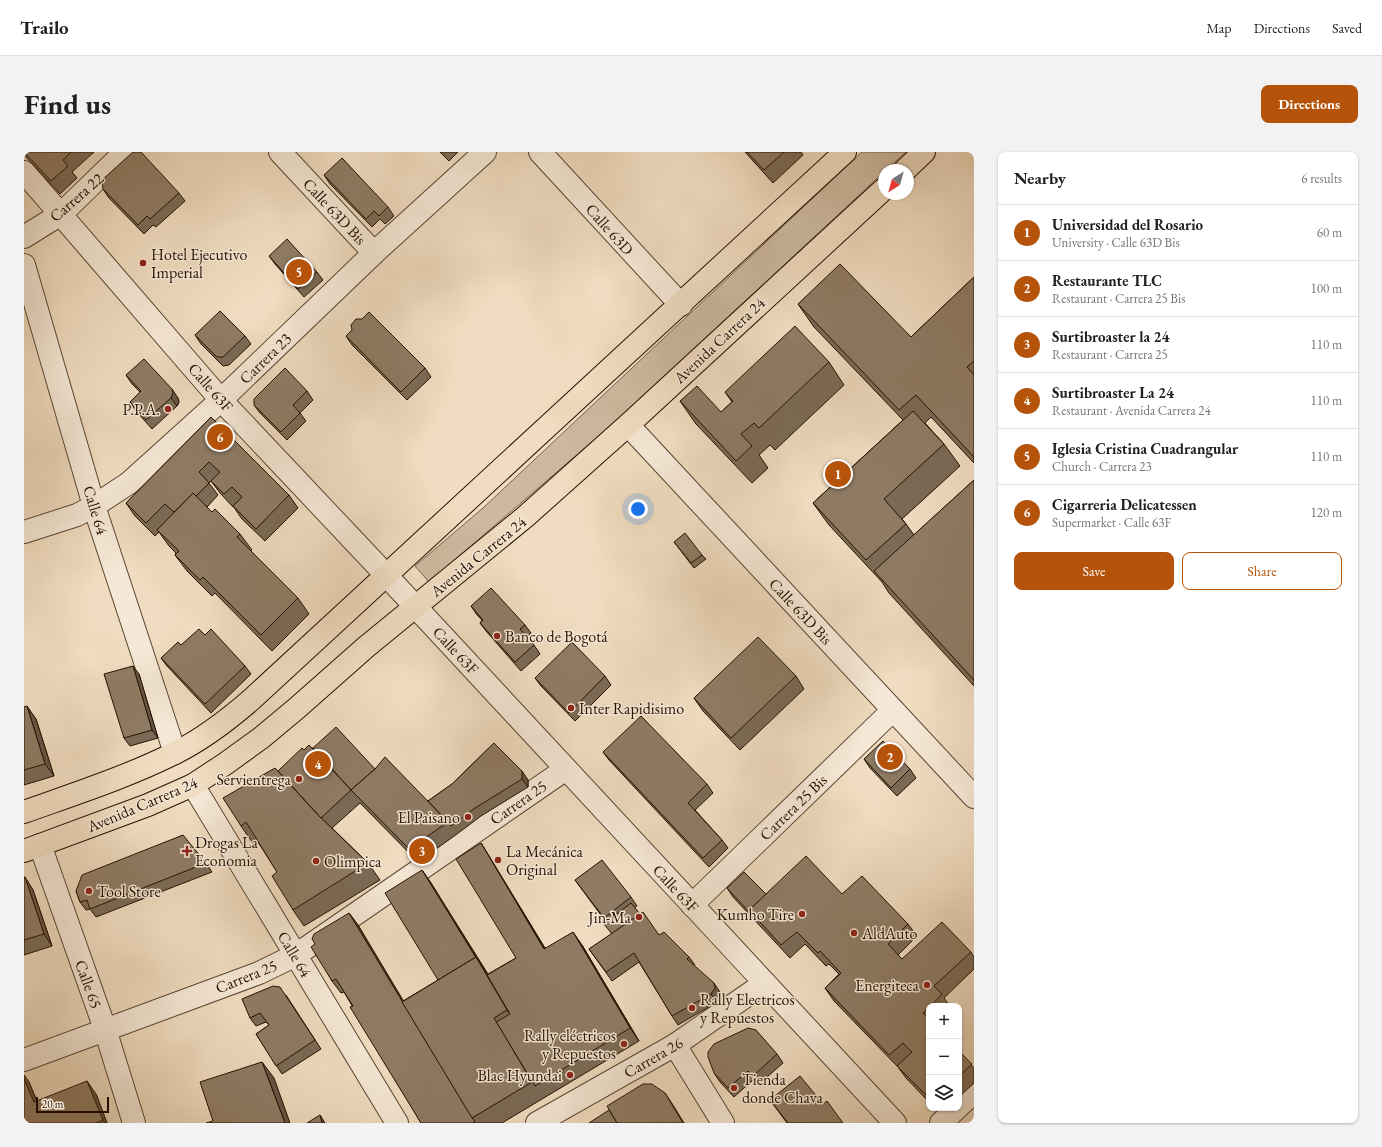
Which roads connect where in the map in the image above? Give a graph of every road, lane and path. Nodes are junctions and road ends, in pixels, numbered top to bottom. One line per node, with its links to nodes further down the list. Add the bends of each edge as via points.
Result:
1 (125, 152): 10 (street, Carrera 22)
2 (280, 152): 12 (street, Calle 63D Bis)
3 (484, 152): 12 (street, Carrera 23)
4 (540, 152): 14 (street, Calle 63D)
5 (845, 152): 14 (main road, Avenida Carrera 24)
6 (924, 152): 7 (main road)
7 (911, 164)
8 (24, 172): 10 (street, Calle 63F)
9 (878, 195): 16 (main road, Avenida Carrera 24)
10 (61, 214): 11 (street, Carrera 22); 15 (street, Calle 63F)
11 (24, 237)
12 (374, 253): 15 (street, Carrera 23)
13 (24, 265): 17 (street, Calle 64)
14 (681, 305): 19 (main road, Avenida Carrera 24)
15 (221, 400): 17 (street, Carrera 23, via 129,483); 19 (street, Calle 63F)
16 (628, 425): 20 (main road, Avenida Carrera 24, via 525,517); 21 (street, Calle 63D Bis)
17 (94, 506): 18 (street, Carrera 23, via 77,515); 22 (street, Calle 64)
18 (24, 532)
19 (386, 574): 20 (street, Calle 63F); 22 (main road, Avenida Carrera 24, via 229,719)
20 (416, 606): 23 (street, Calle 63F); 24 (main road, Avenida Carrera 24, via 261,738)
21 (893, 710): 25 (street, Calle 63D Bis); 28 (street, Carrera 25 Bis)
22 (174, 753): 26 (main road, Avenida Carrera 24, via 119,777)
23 (566, 769): 28 (street, Calle 63F); 29 (street, Carrera 25)
24 (193, 785): 27 (main road, Avenida Carrera 24, via 148,805); 29 (street, Calle 64)
25 (974, 797)
26 (24, 812)
27 (32, 848): 31 (street, Calle 65)
28 (692, 905): 30 (street, Calle 63F)
29 (296, 955): 31 (street, Carrera 25, via 259,973); 38 (street, Calle 64)
30 (765, 983): 32 (street, Carrera 26); 41 (street, Calle 63F)
31 (105, 1029): 33 (street, Carrera 25); 37 (street, Calle 65)
32 (675, 1045): 39 (street, Carrera 26); 40 (street)
33 (24, 1060)
34 (974, 1092): 35 (street)
35 (962, 1103)
36 (954, 1111): 42 (street)
37 (134, 1123)
38 (397, 1123)
39 (537, 1123)
40 (723, 1123)
41 (894, 1123)
42 (941, 1123)

